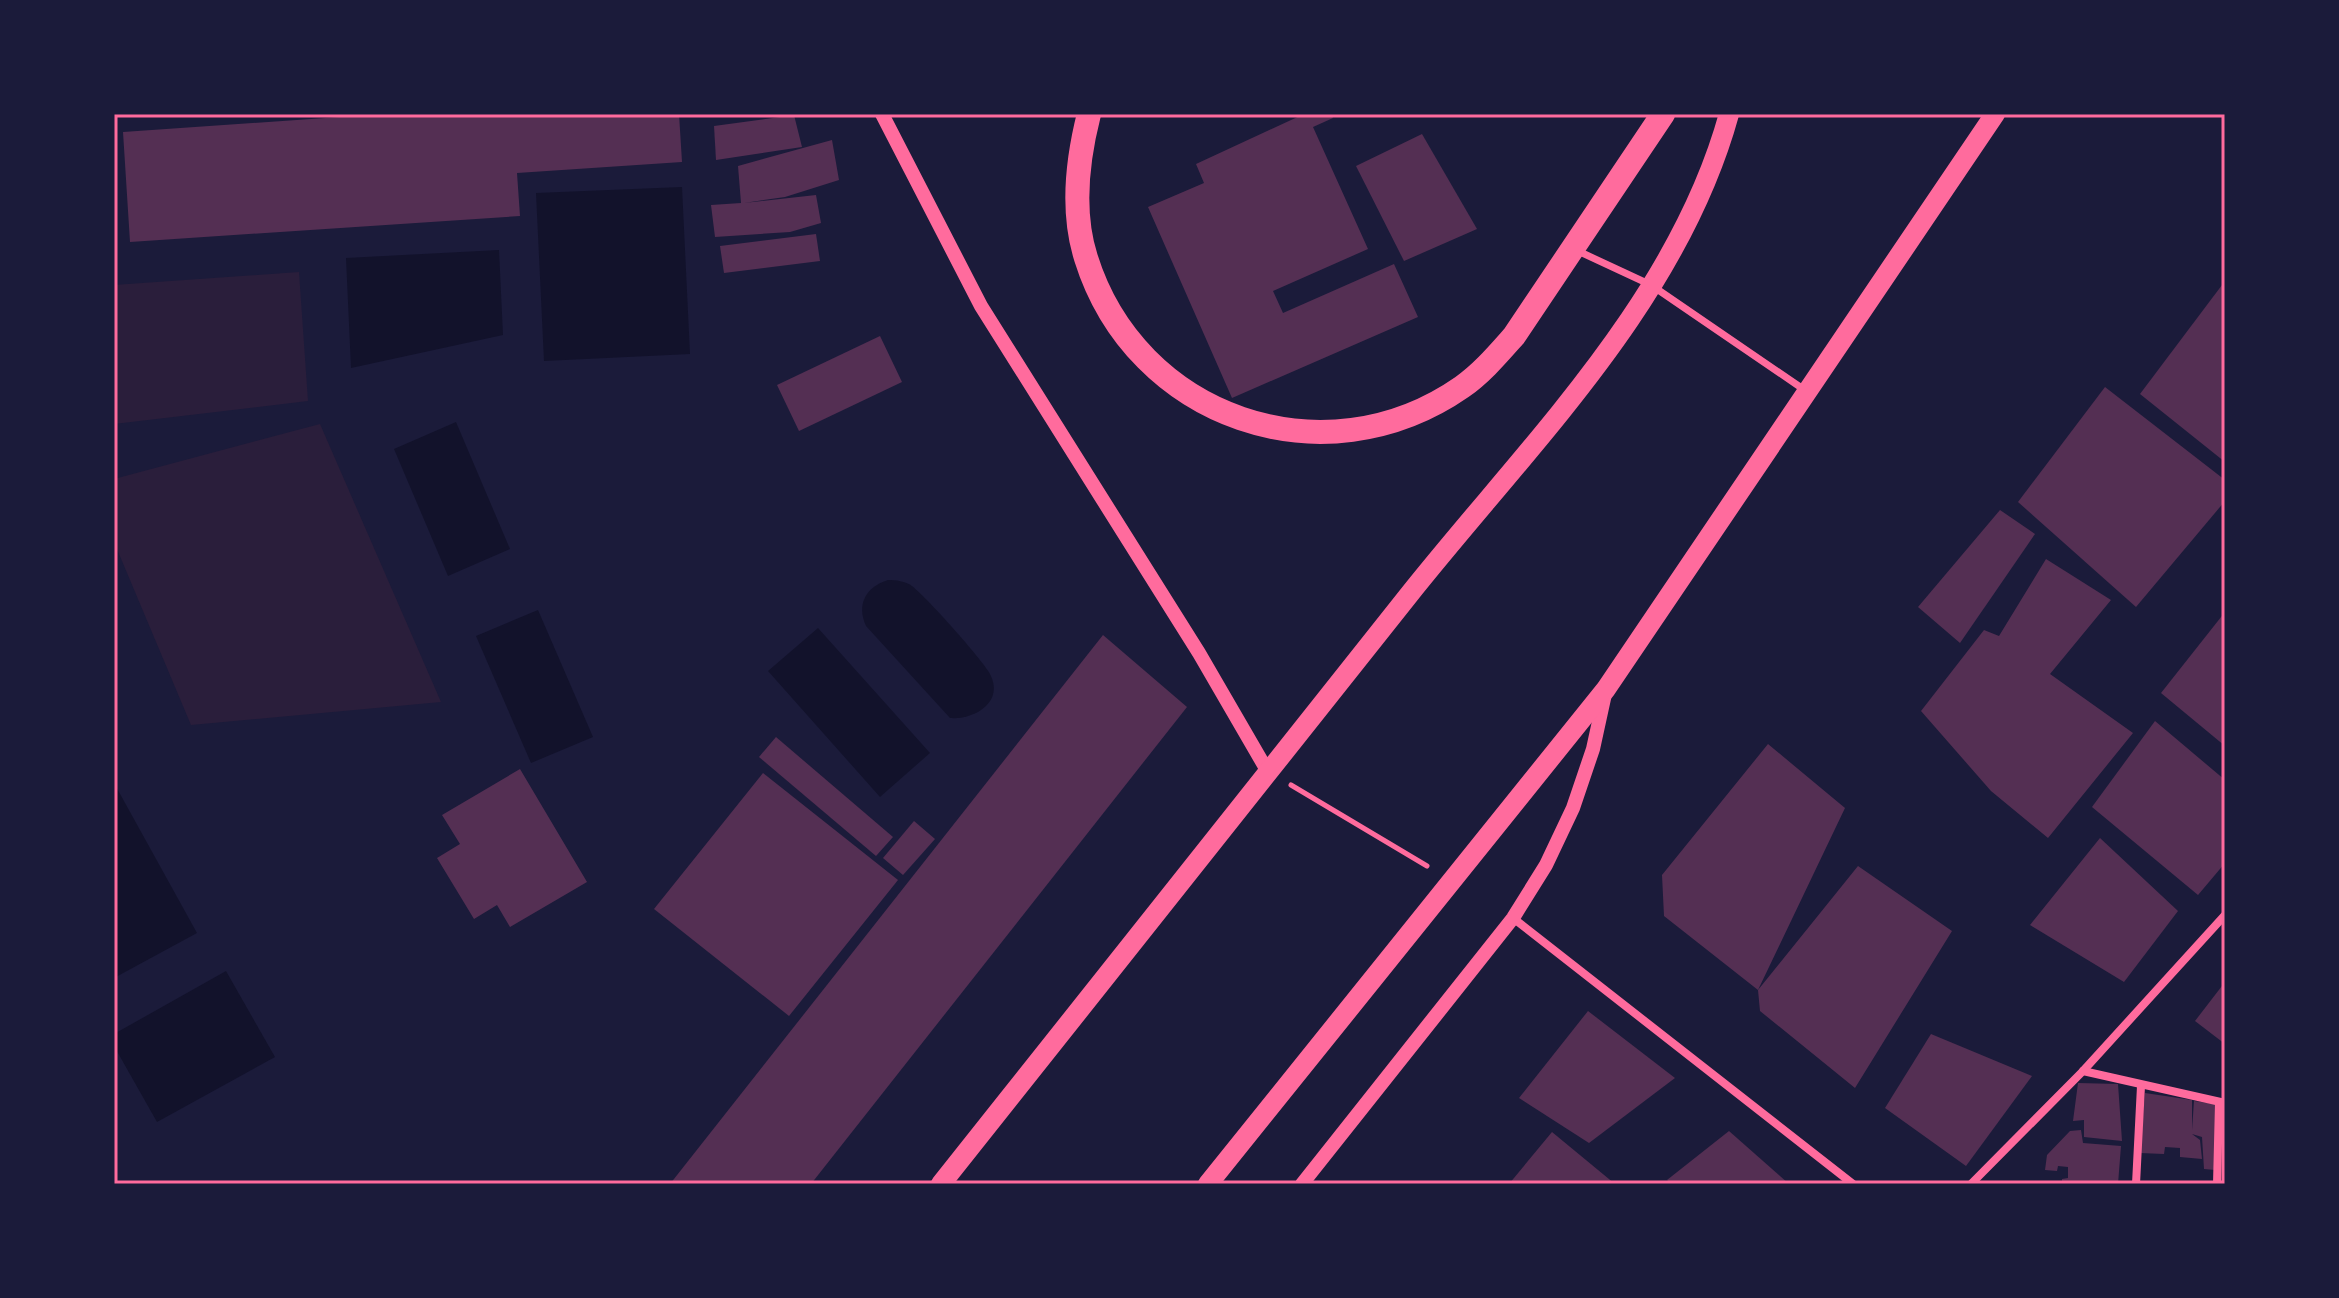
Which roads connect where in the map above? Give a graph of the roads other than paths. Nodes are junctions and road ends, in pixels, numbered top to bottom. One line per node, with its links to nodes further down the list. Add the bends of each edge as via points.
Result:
1 (882, 114): 10 (street, via 981,306)
2 (1089, 114): 6 (highway, via 1077,182 1078,219 1098,290 1138,352 1163,376 1225,413 1294,432 1354,430 1400,419 1453,393 1490,363)
3 (1663, 114): 6 (highway)
4 (1729, 114): 7 (main road, via 1716,160 1682,236)
5 (1993, 119): 8 (main road)
6 (1573, 249): 7 (street)
7 (1651, 285): 8 (street); 10 (main road, via 1590,374)
8 (1808, 392): 9 (main road)
9 (1606, 689): 12 (street, via 1573,808); 17 (main road)
10 (1268, 772): 16 (main road)
11 (2224, 917): 13 (street)
12 (1513, 918): 18 (street); 19 (street)
13 (2083, 1071): 14 (street); 20 (street)
14 (2141, 1086): 15 (street); 21 (street)
15 (2222, 1103): 22 (street)
16 (941, 1184)
17 (1208, 1184)
18 (1302, 1184)
19 (1853, 1184)
20 (1971, 1184)
21 (2136, 1184)
22 (2217, 1184)

